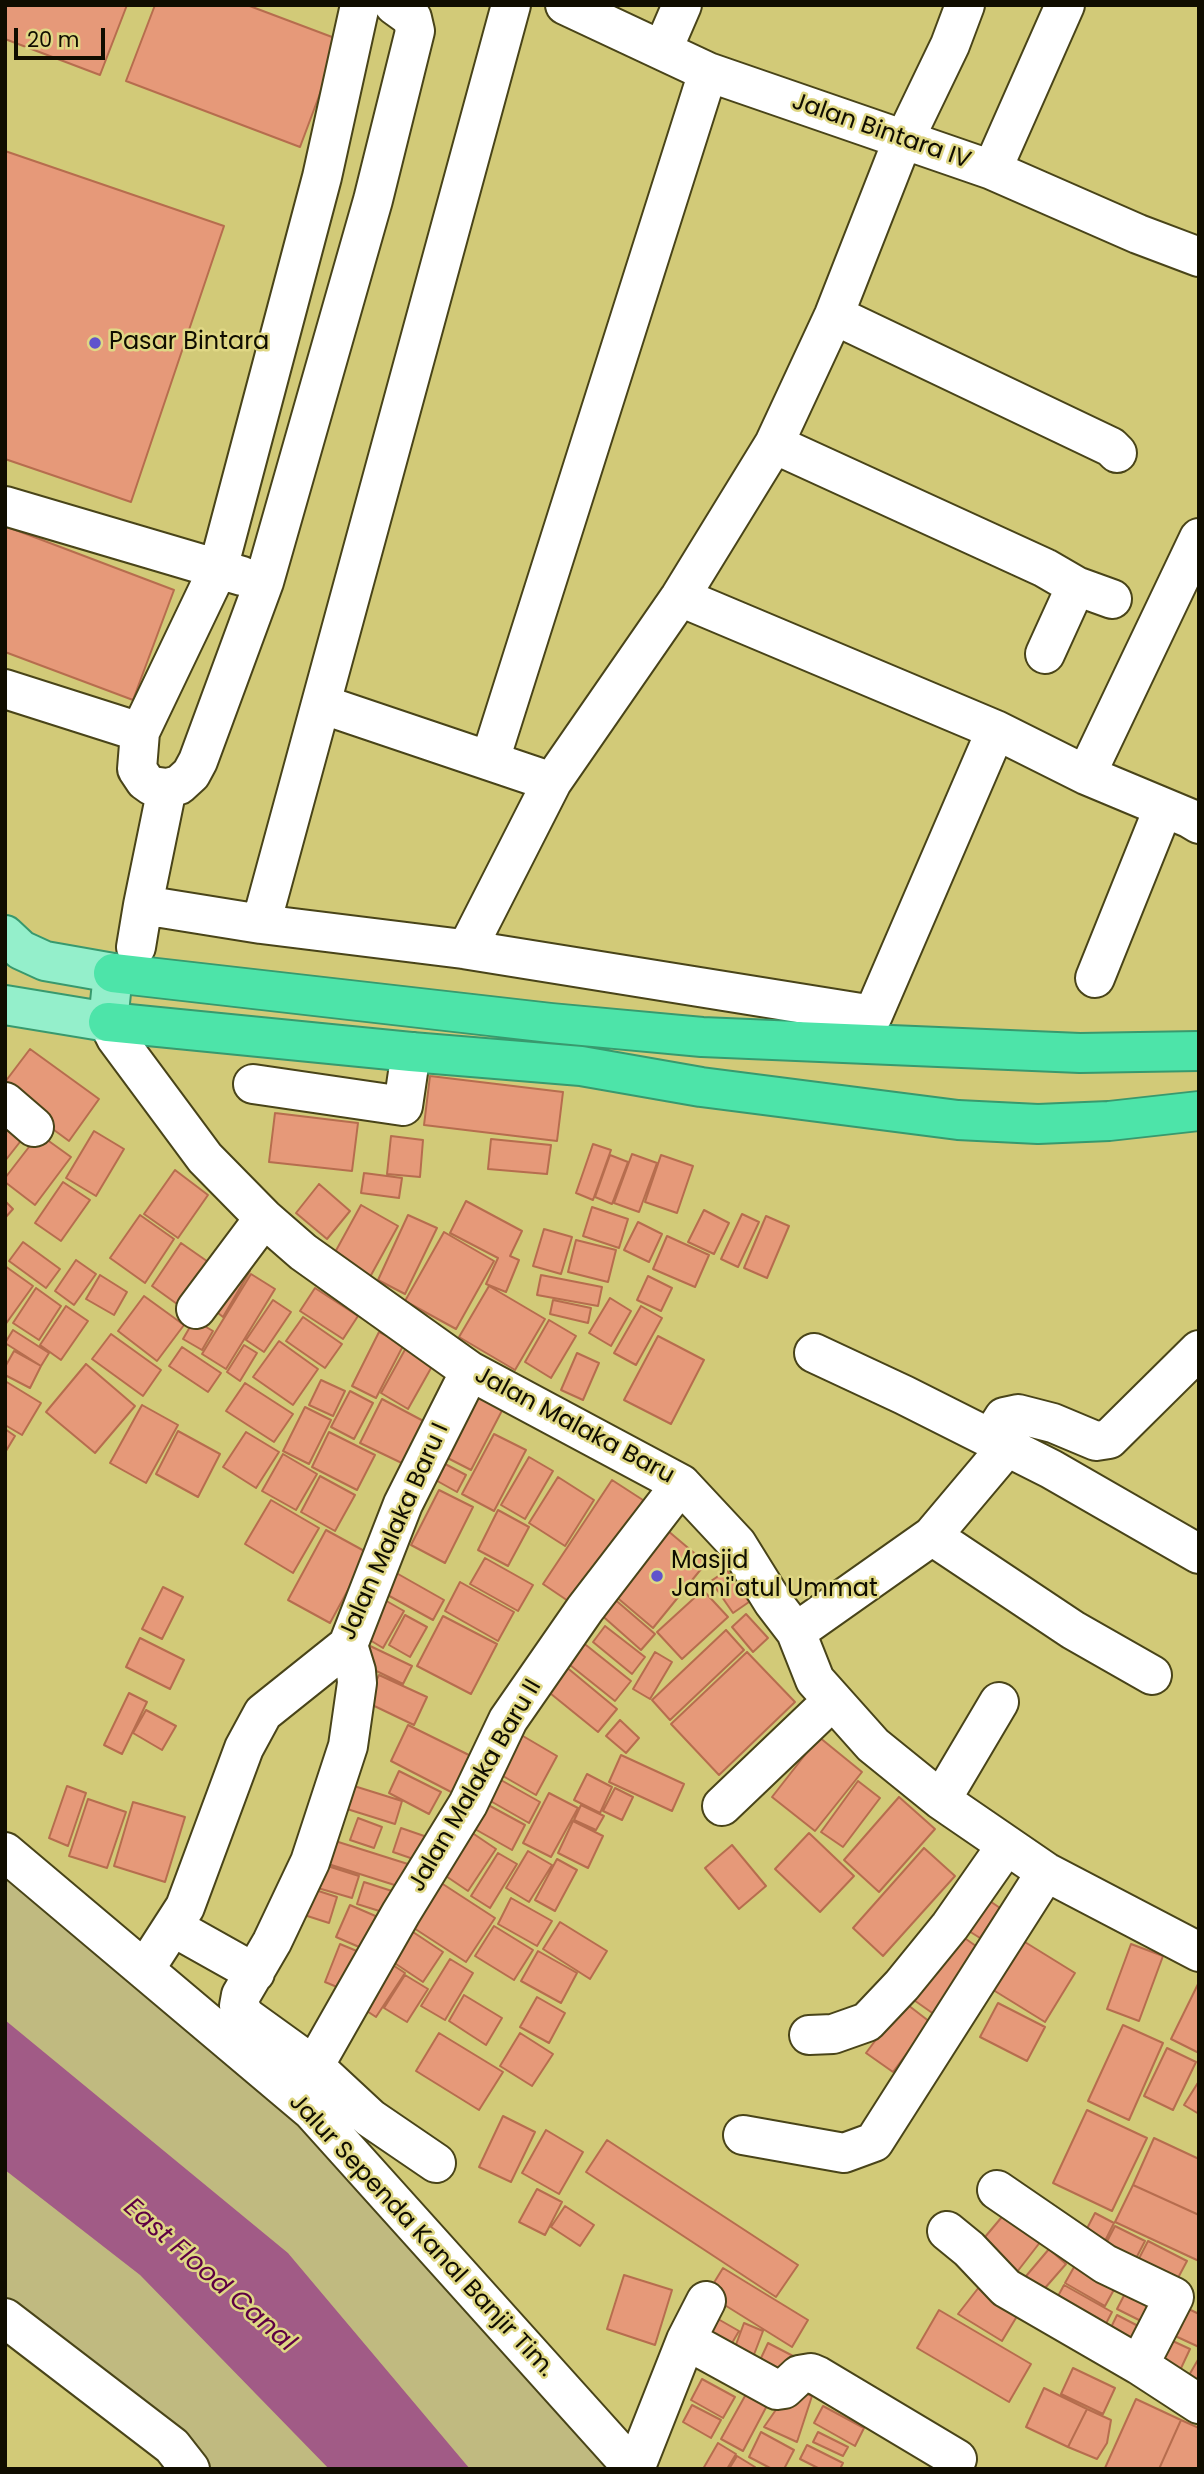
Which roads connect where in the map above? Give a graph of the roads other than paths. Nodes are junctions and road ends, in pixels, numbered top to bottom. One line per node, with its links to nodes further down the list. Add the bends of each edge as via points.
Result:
1 (360, 5): 12 (street)
2 (394, 5): 13 (street, via 412,18 415,31)
3 (511, 5): 27 (street)
4 (565, 5): 8 (street, Jalan Bintara IV)
5 (682, 5): 8 (street)
6 (965, 5): 10 (street)
7 (1065, 5): 11 (street)
8 (663, 49): 9 (street, Jalan Bintara IV)
9 (708, 72): 10 (street, Jalan Bintara IV); 30 (street)
10 (905, 139): 11 (street, Jalan Bintara IV); 15 (street)
11 (992, 170): 14 (street, Jalan Bintara IV)
12 (322, 177): 13 (street); 20 (street)
13 (373, 200): 21 (street)
14 (1199, 257)
15 (834, 315): 16 (street); 17 (street)
16 (774, 444): 22 (street); 23 (street)
17 (1117, 453)
18 (5, 506): 20 (street)
19 (1199, 538): 31 (street)
20 (218, 569): 21 (street); 29 (street)
21 (264, 582): 33 (street, via 198,761 179,785)
22 (1076, 586): 24 (street); 25 (street)
23 (680, 597): 28 (street); 32 (street)
24 (1112, 599)
25 (1045, 654)
26 (5, 689): 29 (street)
27 (321, 704): 30 (street); 37 (street)
28 (996, 730): 31 (street); 39 (street, via 873,1015)
29 (140, 732): 33 (street, via 136,769 152,786)
30 (490, 760): 32 (street)
31 (1086, 775): 34 (street)
32 (552, 782): 39 (street)
33 (167, 788): 36 (street)
34 (1163, 809): 35 (street); 41 (street)
35 (1199, 824)
36 (143, 905): 37 (street); 40 (street)
37 (261, 924): 39 (street)
38 (5, 935): 40 (main road, via 21,950 45,961)
39 (463, 949)
40 (125, 960): 43 (main road); 44 (highway, via 537,1021 702,1037 1080,1053)
41 (1095, 978)
42 (5, 1005): 43 (main road)
43 (107, 1022): 45 (highway); 50 (street, Jalan Malaka Baru, via 205,1158)
44 (1199, 1051)
45 (411, 1052): 46 (street, via 403,1106); 48 (highway, via 580,1066 701,1087 958,1120 1061,1123)
46 (253, 1084)
47 (5, 1102): 49 (street)
48 (1199, 1111)
49 (34, 1127)
50 (264, 1218): 51 (street); 54 (street, Jalan Malaka Baru, via 303,1252)
51 (196, 1308)
52 (1199, 1350): 55 (street, via 1109,1439 1096,1441 1018,1414 1004,1417)
53 (814, 1353): 55 (street)
54 (470, 1371): 56 (street, Jalan Malaka Baru); 60 (street, Jalan Malaka Baru I, via 403,1504)
55 (999, 1443): 57 (street); 58 (street)
56 (681, 1484): 59 (street, Jalan Malaka Baru, via 737,1544); 74 (street, Jalan Malaka Baru II, via 585,1609 508,1720 468,1804)
57 (932, 1536): 59 (street); 61 (street, via 1073,1630)
58 (1199, 1554)
59 (796, 1632): 62 (street, Jalan Malaka Baru, via 815,1680)
60 (348, 1645): 69 (street, Jalan Malaka Baru I, via 263,1713 244,1748 185,1908); 72 (street, via 357,1683 348,1746 310,1862)
61 (1152, 1675)
62 (832, 1701): 64 (street, Jalan Malaka Baru, via 873,1745); 65 (street)
63 (999, 1702): 64 (street)
64 (940, 1800): 66 (street, Jalan Malaka Baru)
65 (722, 1806)
66 (1006, 1846): 68 (street, Jalan Malaka Baru); 73 (street, via 950,1926 867,2022 834,2034)
67 (5, 1852): 71 (street, Jalur Sependa Kanal Banjir Tim.)
68 (1046, 1872): 70 (street, Jalan Malaka Baru); 75 (street, via 874,2142 844,2152)
69 (173, 1927): 71 (street, Jalan Malaka Baru I); 72 (street)
70 (1199, 1952)
71 (145, 1969): 87 (street, Jalur Sependa Kanal Banjir Tim., via 312,2111)
72 (255, 1973): 74 (street, via 239,2006 246,2017)
73 (809, 2035)
74 (313, 2066): 76 (street, via 370,2118)
75 (743, 2135)
76 (436, 2163)
77 (997, 2190): 80 (street, via 1105,2264)
78 (947, 2231): 83 (street, via 1006,2288)
79 (706, 2301): 82 (street)
80 (1186, 2302): 83 (street)
81 (5, 2318): 86 (street, via 172,2446)
82 (686, 2340): 85 (street, via 777,2390 799,2375 818,2376); 87 (street)
83 (1139, 2365): 84 (street)
84 (1199, 2403)
85 (957, 2459)
86 (190, 2469)
87 (634, 2469)

